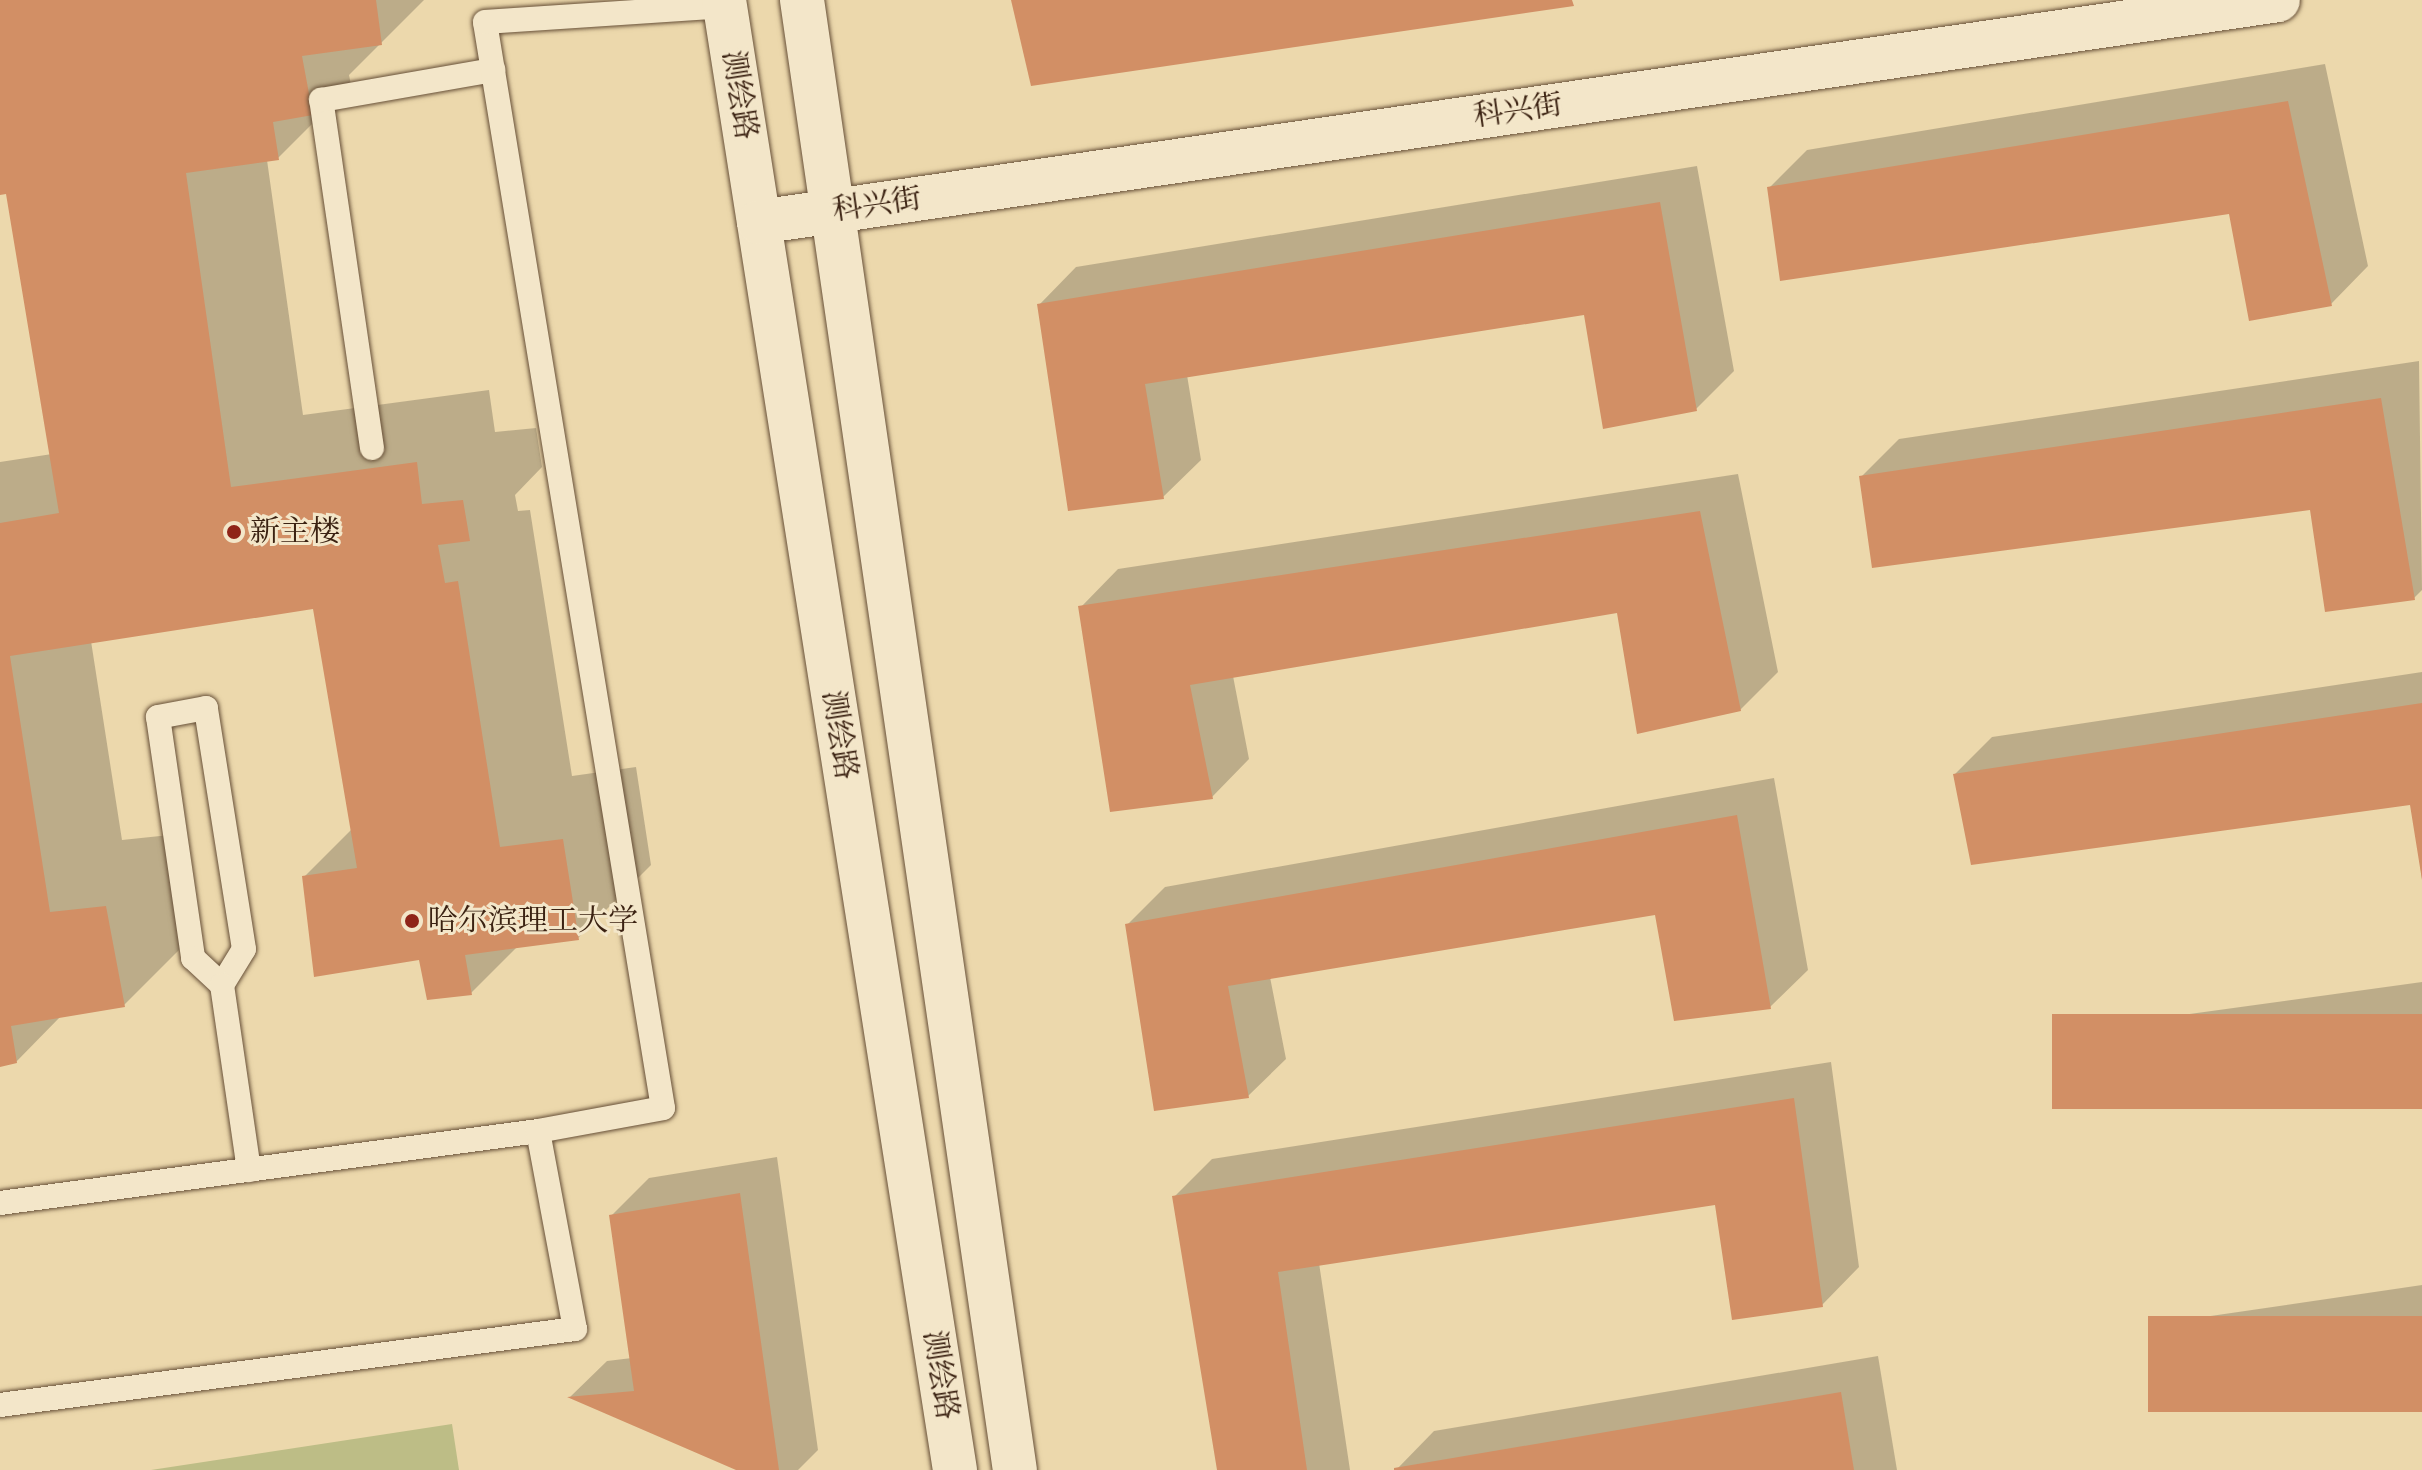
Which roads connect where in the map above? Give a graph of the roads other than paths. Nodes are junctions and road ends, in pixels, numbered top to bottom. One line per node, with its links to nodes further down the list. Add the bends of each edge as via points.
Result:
1 (802, 0): 6 (main road, 测绘路)
2 (2278, 0): 6 (main road, 科兴街)
3 (724, 3): 4 (lane); 7 (main road, 测绘路)
4 (483, 11): 5 (lane)
5 (493, 70): 8 (lane, via 321,100); 10 (lane, via 663,1108)
6 (831, 212): 7 (main road, 科兴街); 15 (main road, 测绘路)
7 (759, 222): 14 (main road, 测绘路)
8 (372, 448)
9 (222, 985): 9 (lane, via 244,949 206,708 158,717 193,958); 11 (lane)
10 (538, 1131): 11 (lane); 13 (lane, via 575,1329)
11 (249, 1170): 12 (lane)
12 (0, 1203)
13 (0, 1405)
14 (955, 1470)
15 (1015, 1470)

